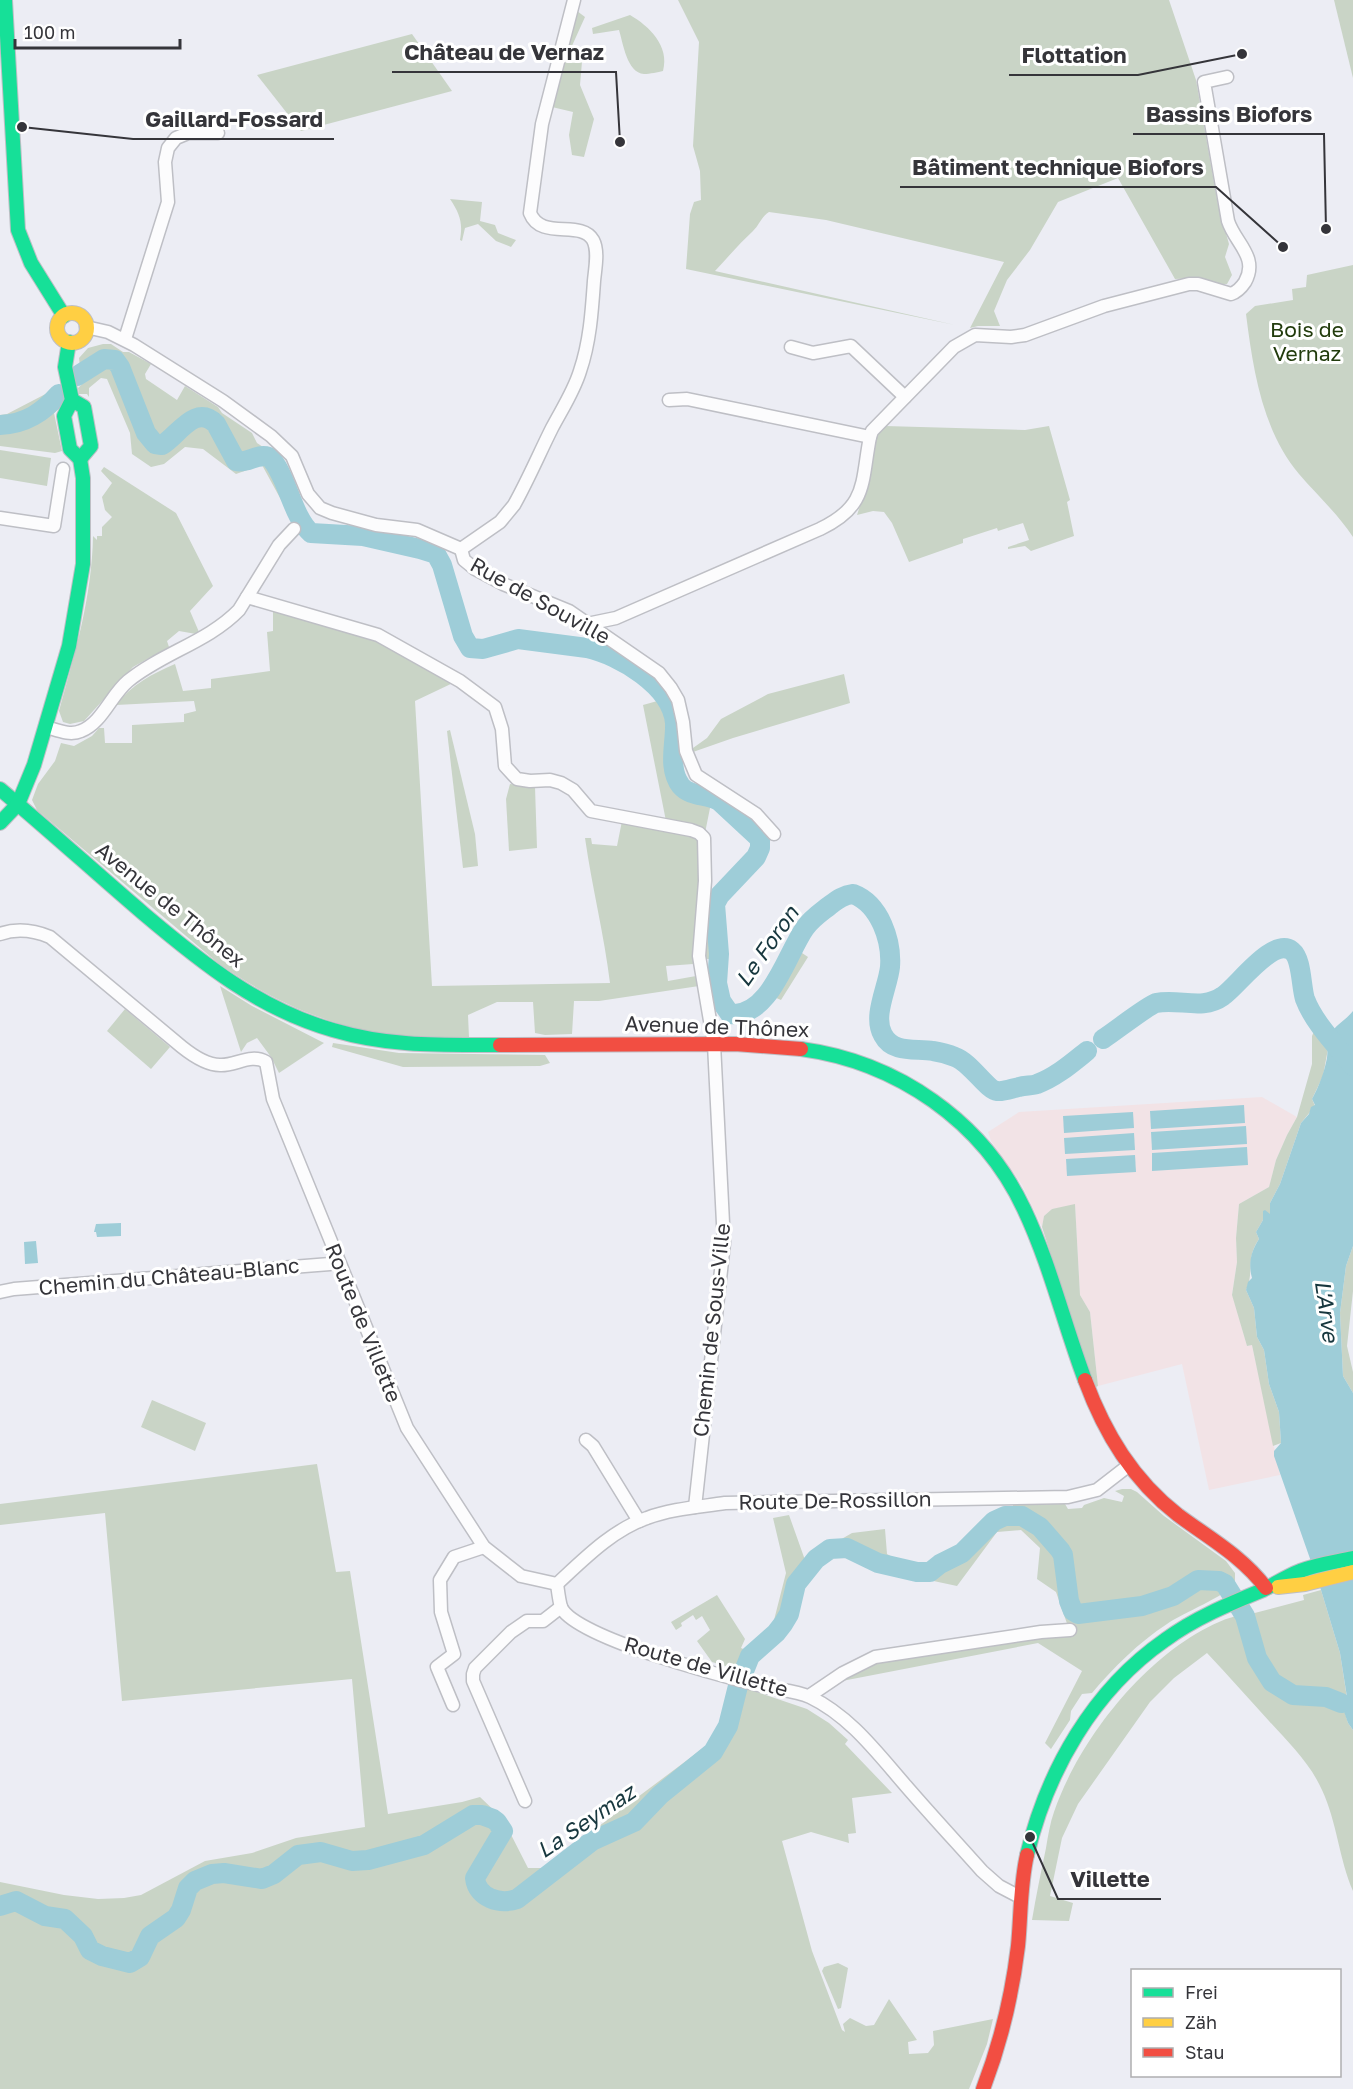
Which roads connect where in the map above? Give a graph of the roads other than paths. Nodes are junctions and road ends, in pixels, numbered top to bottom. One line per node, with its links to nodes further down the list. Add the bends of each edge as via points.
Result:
1 (5, 0): 5 (main road, via 18,230 31,263)
2 (574, 0): 18 (street, via 542,124 530,213 541,225 582,232 594,242 592,309 583,360 514,506 500,522)
3 (1227, 76): 10 (street, via 1204,82 1228,221 1249,258 1249,272 1241,288 1231,294 1189,284 1104,306 1025,334 982,334 968,338 954,346)
4 (218, 133): 7 (street, via 188,133 176,138 168,148 168,202)
5 (64, 316): 6 (main road, via 79,315); 8 (main road, via 57,330)
6 (86, 327): 7 (street); 8 (main road, via 82,338)
7 (125, 339): 18 (street, via 223,400 282,445 292,456 308,494 320,507 376,525 417,530)
8 (69, 342): 11 (main road, via 65,367)
9 (790, 347): 10 (street, via 813,353 852,347)
10 (905, 397): 13 (street)
11 (72, 400): 14 (main road, via 64,416 70,450); 14 (main road, via 84,407 91,446)
12 (669, 400): 13 (street, via 687,399)
13 (870, 437): 20 (street, via 859,495 841,518 616,618)
14 (80, 459): 21 (main road, via 83,564 69,646)
15 (63, 469): 16 (street, via 54,526)
16 (0, 518)
17 (294, 529): 19 (street, via 279,545)
18 (461, 549): 20 (street, Rue de Souville, via 466,562 482,573 562,608)
19 (247, 597): 21 (street, via 239,610 212,631 128,680 89,727 72,733); 27 (street, Chemin de Sous-Ville, via 378,635 460,681 495,707 506,766 517,779 561,783 595,812 699,833 705,847 699,956)
20 (587, 624): 25 (street, Rue de Souville, via 659,673 678,700 688,758 696,775 756,814)
21 (46, 727): 23 (main road)
22 (0, 789): 23 (main road, Avenue de Thônex)
23 (18, 804): 24 (main road); 27 (main road, Avenue de Thônex, via 220,976 287,1014 315,1025 362,1038 411,1045)
24 (0, 823)
25 (774, 834)
26 (0, 934): 28 (street, Route de Villette, via 28,930 50,937 200,1059 223,1066 252,1059 266,1062 273,1099)
27 (714, 1044): 31 (main road, Avenue de Thônex, via 815,1051 868,1065 921,1091 975,1136 1023,1206 1091,1397); 32 (street, Chemin de Sous-Ville, via 724,1243)
28 (338, 1261): 29 (street, Chemin du Château-Blanc); 34 (street, Route de Villette, via 407,1428)
29 (0, 1292)
30 (586, 1440): 33 (street)
31 (1128, 1466): 32 (street, Route De-Rossillon, via 1097,1490 1068,1497 724,1503); 39 (main road, Avenue de Thônex, via 1173,1511 1252,1569)
32 (695, 1507): 33 (street, Route De-Rossillon)
33 (639, 1521): 38 (street, Route De-Rossillon, via 599,1547)
34 (484, 1547): 38 (street, Route de Villette, via 521,1576); 43 (street, via 454,1557 440,1580 441,1612 454,1654 437,1667)
35 (1353, 1558): 37 (main road)
36 (1353, 1572): 37 (main road)
37 (1303, 1577): 39 (main road)
38 (557, 1584): 40 (street)
39 (1260, 1590): 45 (main road, via 1182,1629 1156,1647 1118,1682 1089,1717 1057,1767 1039,1811)
40 (561, 1607): 42 (street, Route de Villette, via 573,1619 636,1650); 44 (street, via 543,1621 527,1621 511,1632 472,1674)
41 (1070, 1630): 42 (street, via 874,1657)
42 (809, 1696): 45 (street, Route de Villette, via 841,1716 991,1879)
43 (453, 1705)
44 (525, 1801)
45 (1020, 1897): 46 (main road, via 1007,2015)
46 (983, 2089)

